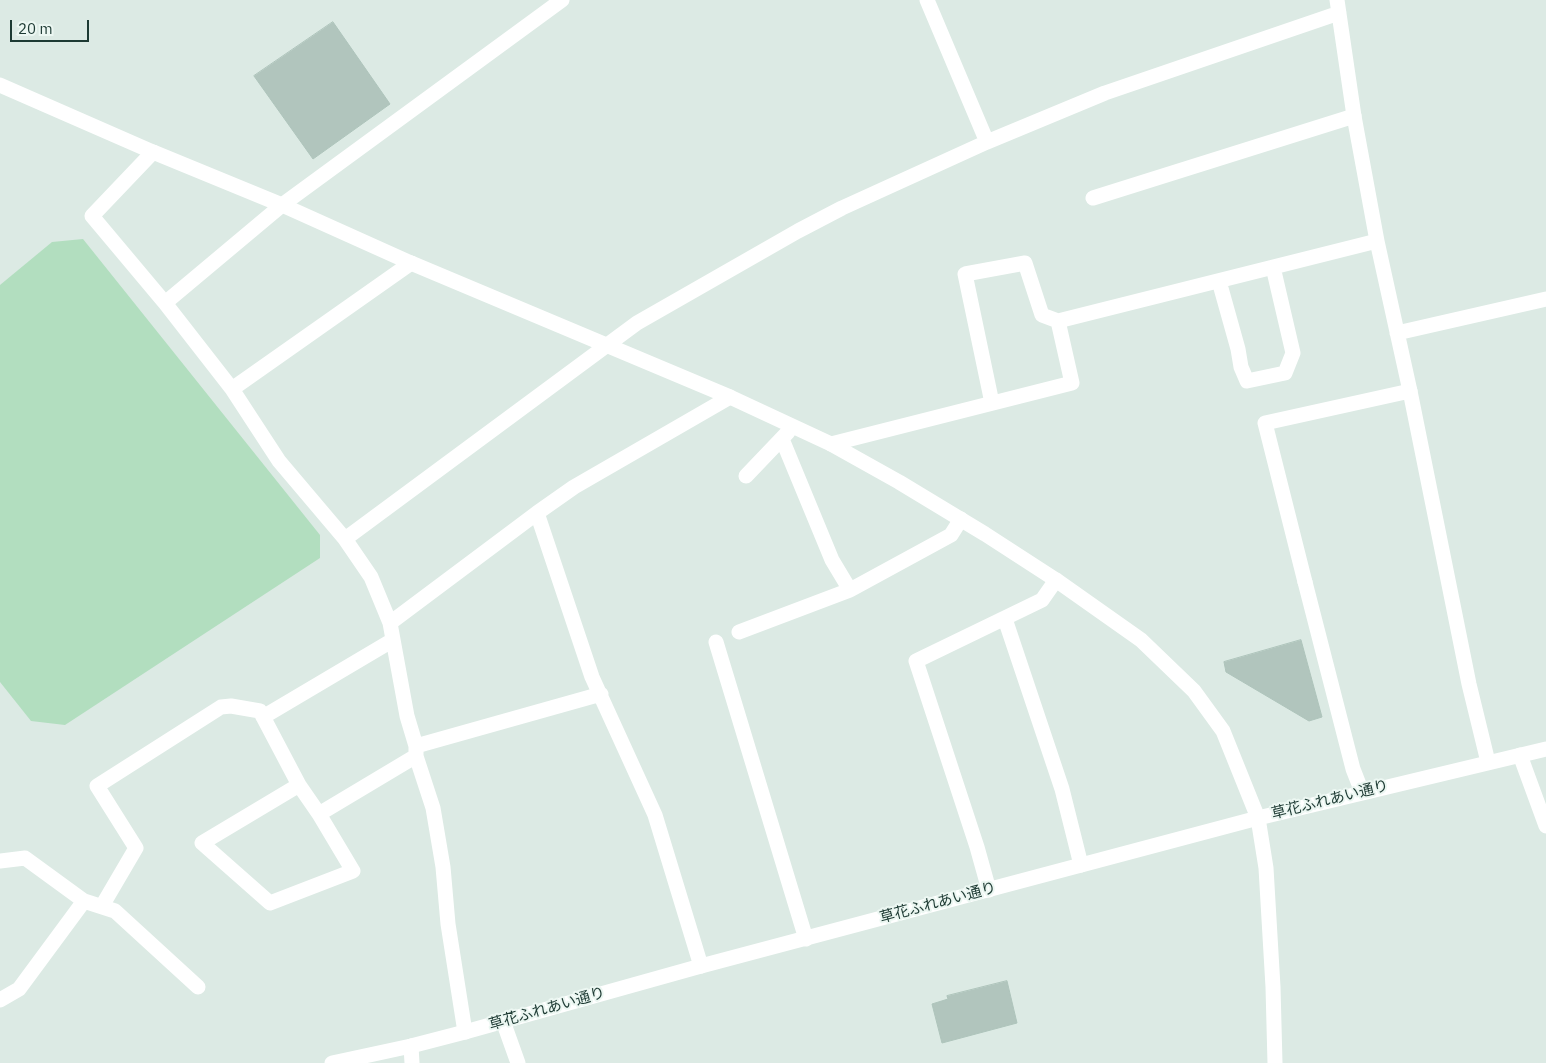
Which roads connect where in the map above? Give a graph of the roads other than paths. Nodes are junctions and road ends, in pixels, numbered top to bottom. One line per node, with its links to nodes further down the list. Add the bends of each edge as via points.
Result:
1 (562, 0): 9 (street)
2 (926, 0): 6 (street)
3 (1338, 6): 5 (street); 6 (street, via 1105,93)
4 (0, 85): 7 (street)
5 (1354, 116): 8 (street); 10 (street)
6 (987, 142): 18 (street, via 798,231 637,323)
7 (153, 152): 9 (street); 15 (street, via 92,216)
8 (1093, 198)
9 (282, 205): 11 (street); 15 (street)
10 (1377, 241): 12 (street); 17 (street)
11 (411, 263): 18 (street); 19 (street)
12 (1273, 267): 13 (street); 13 (street, via 1293,353 1285,373 1247,381 1240,367)
13 (1219, 280): 16 (street)
14 (1546, 299): 17 (street)
15 (165, 303): 19 (street)
16 (1058, 321): 22 (street, via 1072,383); 22 (street, via 1042,315 1025,263 965,274)
17 (1397, 333): 20 (street)
18 (607, 346): 21 (street); 29 (street)
19 (232, 389): 29 (street, via 279,461)
20 (1410, 390): 42 (street, via 1469,684); 44 (street, via 1265,424)
21 (730, 397): 23 (street); 27 (street, via 574,487)
22 (992, 403): 25 (street)
23 (794, 427): 24 (street); 25 (street)
24 (782, 439): 26 (street); 31 (street, via 832,560)
25 (831, 444): 28 (street)
26 (746, 476)
27 (537, 513): 33 (street); 37 (street, via 592,677)
28 (961, 519): 30 (street); 31 (street, via 951,535)
29 (345, 539): 33 (street, via 371,577)
30 (1056, 580): 32 (street, via 1042,600); 46 (street, via 1141,640 1194,691 1223,731)
31 (850, 590): 34 (street)
32 (1005, 619): 49 (street, via 1062,789); 50 (street, via 916,661)
33 (390, 623): 35 (street)
34 (739, 632)
35 (393, 640): 38 (street); 40 (street)
36 (716, 642): 53 (street)
37 (601, 694): 40 (street); 54 (street, via 655,814)
38 (263, 717): 43 (street); 52 (street, via 260,711 231,706 221,708 97,786 136,848)
39 (1546, 749): 41 (street, 草花ふれあい通り)
40 (416, 751): 45 (street); 58 (street, via 433,808)
41 (1520, 755): 42 (street, 草花ふれあい通り); 47 (street)
42 (1488, 762): 44 (street, 草花ふれあい通り)
43 (299, 785): 45 (street); 45 (street, via 202,843 270,903 352,871)
44 (1362, 792): 46 (street, 草花ふれあい通り)
45 (319, 814)
46 (1258, 818): 49 (street, 草花ふれあい通り); 63 (street, via 1266,878)
47 (1546, 826)
48 (0, 861): 51 (street, via 25,858)
49 (1081, 865): 50 (street, 草花ふれあい通り)
50 (989, 890): 53 (street, 草花ふれあい通り)
51 (84, 901): 52 (street); 56 (street, via 19,989)
52 (102, 906): 55 (street, via 115,911)
53 (806, 939): 54 (street, 草花ふれあい通り)
54 (701, 966): 57 (street, 草花ふれあい通り)
55 (198, 988)
56 (0, 1000)
57 (503, 1021): 58 (street, 草花ふれあい通り); 62 (street)
58 (465, 1032): 59 (street, 草花ふれあい通り)
59 (411, 1046): 60 (street, 草花ふれあい通り); 61 (street)
60 (332, 1063)
61 (412, 1063)
62 (518, 1063)
63 (1275, 1063)

